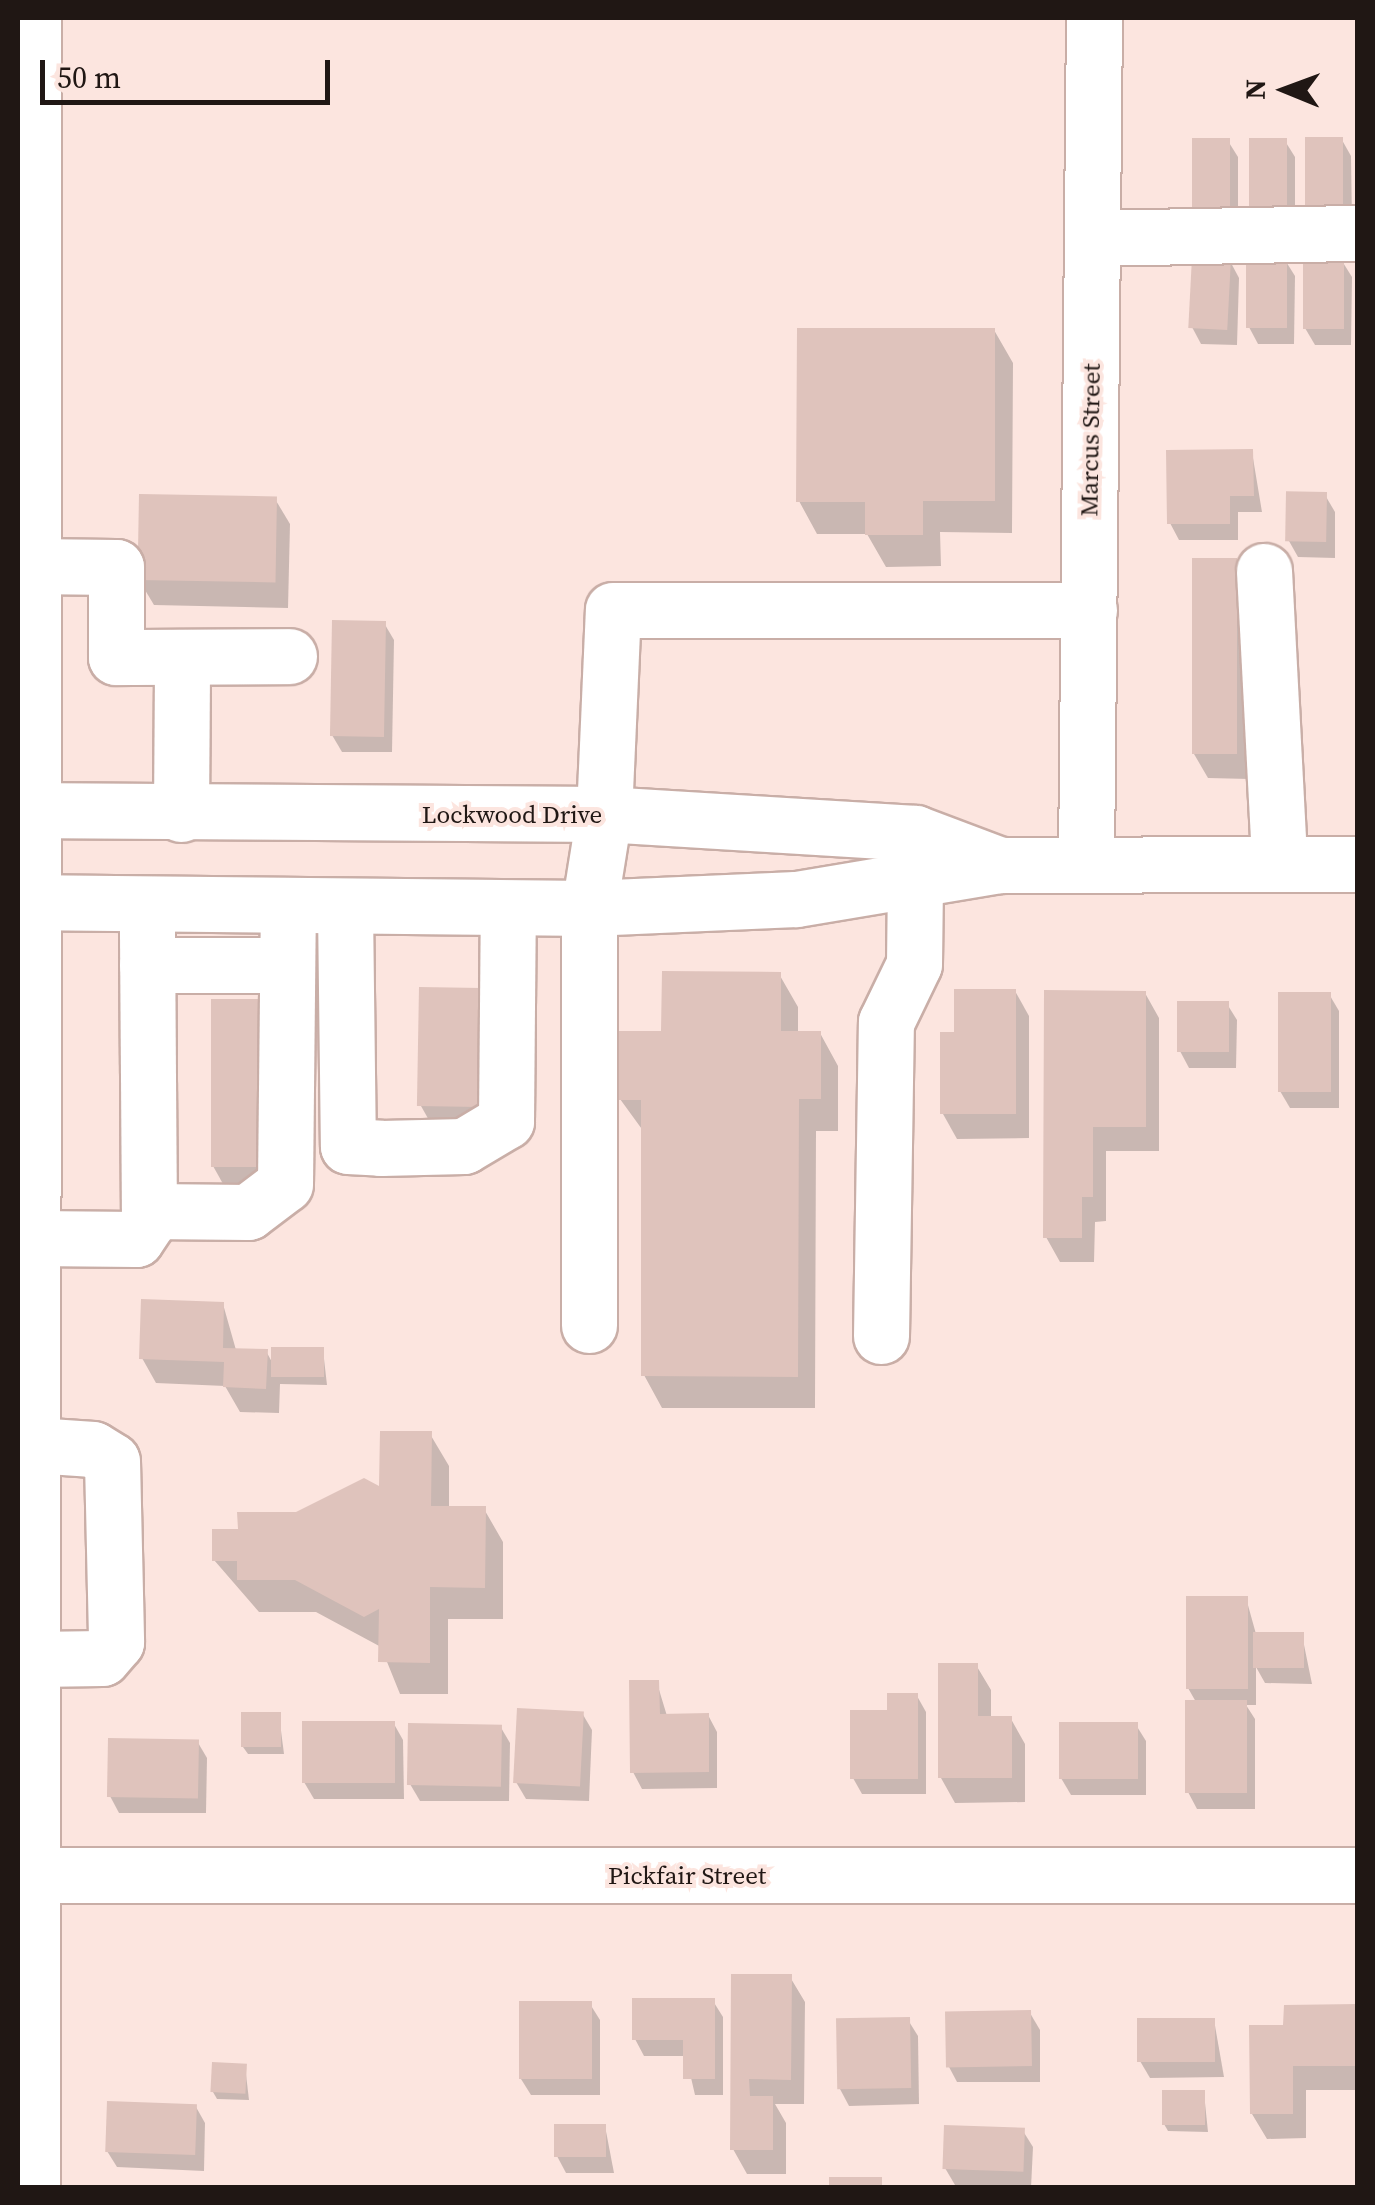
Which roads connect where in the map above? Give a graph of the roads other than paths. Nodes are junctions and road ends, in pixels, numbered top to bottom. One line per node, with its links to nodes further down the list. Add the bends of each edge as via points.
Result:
1 (32, 18): 3 (main road)
2 (1094, 18): 5 (main road, Marcus Street)
3 (25, 82): 6 (main road)
4 (1358, 233): 5 (main road)
5 (1092, 238): 8 (main road, Marcus Street)
6 (30, 566): 9 (main road, via 116,567 116,657); 11 (main road)
7 (1264, 572): 14 (main road)
8 (1089, 610): 13 (main road, via 613,610); 15 (main road, Marcus Street)
9 (182, 656): 10 (main road); 12 (main road)
10 (289, 656)
11 (23, 811): 12 (main road, Lockwood Drive); 19 (main road)
12 (182, 814): 13 (main road, Lockwood Drive)
13 (604, 814): 17 (main road, Lockwood Drive, via 916,833); 24 (main road)
14 (1278, 862): 15 (main road, Lockwood Drive); 16 (main road, Lockwood Drive)
15 (1086, 863): 17 (main road, Lockwood Drive)
16 (1358, 864)
17 (1000, 865): 18 (main road, Lockwood Drive)
18 (914, 884): 24 (main road, Lockwood Drive); 30 (main road, via 914,964 886,1022)
19 (23, 902): 21 (main road, Lockwood Drive); 28 (main road)
20 (288, 905): 21 (main road, Lockwood Drive); 22 (main road, Lockwood Drive); 26 (main road)
21 (147, 907): 25 (main road)
22 (344, 908): 23 (main road, Lockwood Drive); 23 (main road, via 348,1146 464,1146 506,1121)
23 (508, 908): 24 (main road, Lockwood Drive)
24 (589, 908): 29 (main road)
25 (147, 965): 26 (main road); 27 (main road)
26 (287, 966): 27 (main road, via 285,1184 248,1212)
27 (150, 1212): 28 (main road, via 136,1238)
28 (34, 1238): 31 (main road)
29 (589, 1325)
30 (881, 1336)
31 (34, 1445): 32 (main road); 32 (main road, via 93,1449 112,1461 116,1642 102,1658)
32 (35, 1659): 33 (main road)
33 (27, 1875): 34 (main road, Pickfair Street); 35 (main road)
34 (1358, 1875)
35 (32, 2188)

